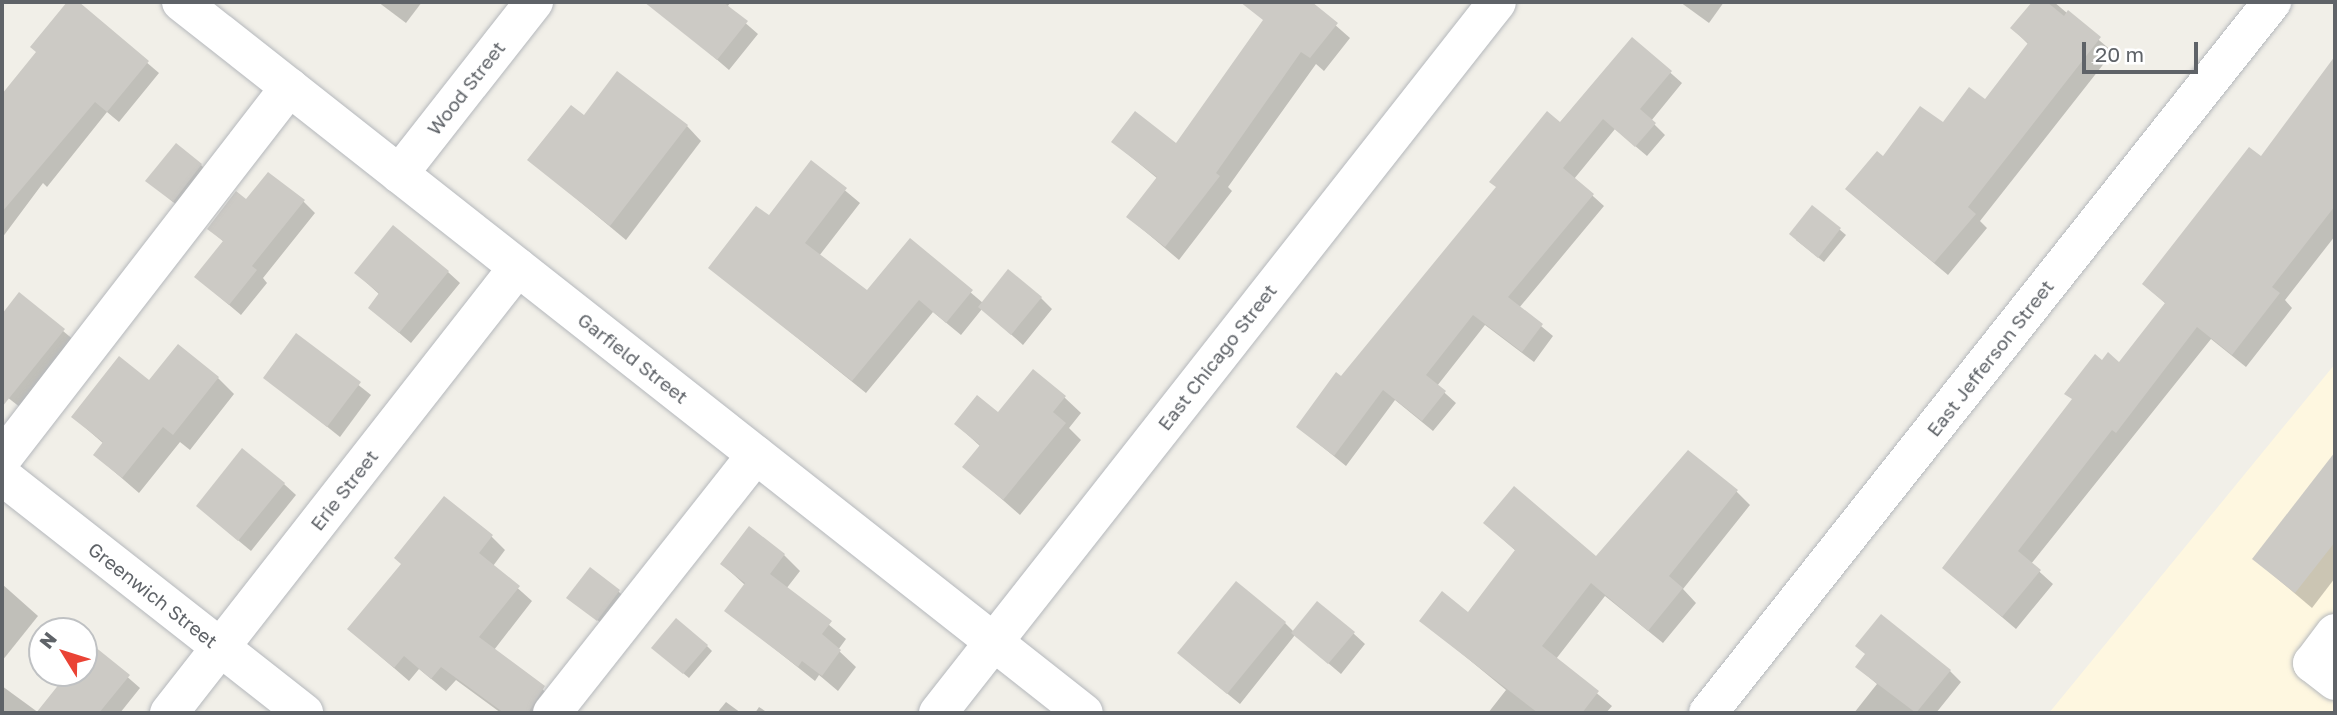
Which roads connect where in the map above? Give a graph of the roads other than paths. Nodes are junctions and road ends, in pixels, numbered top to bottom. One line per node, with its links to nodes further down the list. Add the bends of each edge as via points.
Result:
1 (181, 2): 5 (street, Garfield Street)
2 (534, 2): 6 (street, Wood Street)
3 (1497, 2): 12 (street, East Chicago Street)
4 (2273, 2): 20 (street, East Jefferson Street)
5 (289, 87): 6 (street, Garfield Street); 9 (street)
6 (399, 174): 7 (street, Garfield Street)
7 (518, 267): 8 (street, Garfield Street); 13 (street, Erie Street)
8 (756, 455): 12 (street, Garfield Street); 17 (street)
9 (2, 459)
10 (2, 477): 13 (street, Greenwich Street)
11 (2335, 633): 14 (street, via 2312,663)
12 (993, 642): 18 (street, East Chicago Street); 19 (street, Garfield Street)
13 (220, 648): 15 (street, Erie Street); 16 (street, Greenwich Street)
14 (2335, 681)
15 (169, 713)
16 (304, 713)
17 (552, 713)
18 (938, 713)
19 (1084, 713)
20 (1708, 713)

